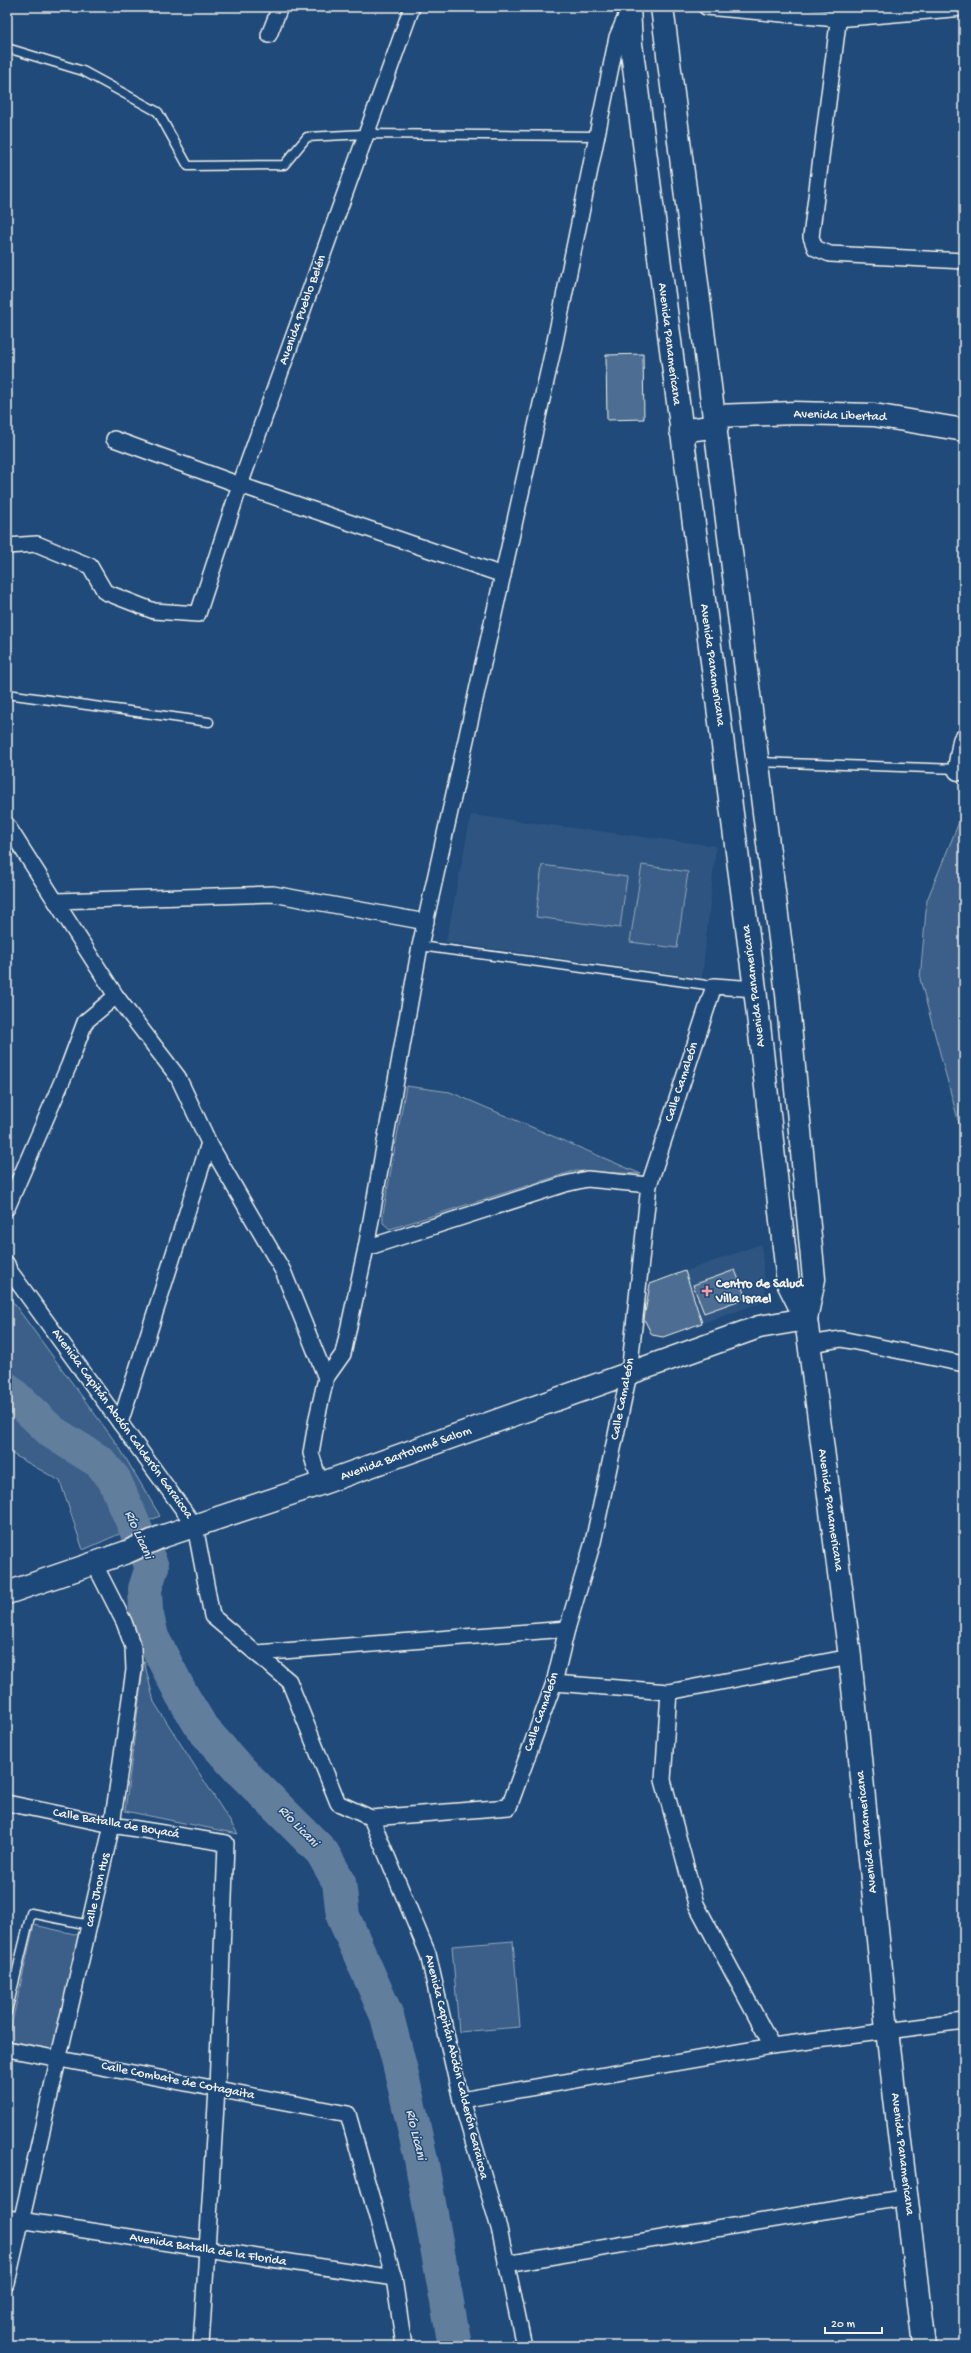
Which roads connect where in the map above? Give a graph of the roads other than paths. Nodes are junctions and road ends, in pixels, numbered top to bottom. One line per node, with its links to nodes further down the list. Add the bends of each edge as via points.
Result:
1 (280, 7): 8 (street)
2 (412, 7): 10 (street, Avenida Pueblo Belén)
3 (631, 7): 11 (street, via 617,37); 15 (main road, Avenida Panamericana, via 631,44)
4 (662, 7): 13 (main road, Avenida Panamericana)
5 (706, 7): 7 (street)
6 (964, 8): 7 (street)
7 (838, 13): 12 (street, via 811,237 815,248 830,254)
8 (269, 35)
9 (7, 48): 10 (lane, via 83,71 158,112 188,166 284,165 307,137)
10 (365, 134): 11 (lane); 17 (street, Avenida Pueblo Belén)
11 (598, 136): 19 (street)
12 (964, 261)
13 (716, 421): 14 (main road, Avenida Libertad, via 794,413 874,415); 15 (main road, Avenida Libertad); 23 (main road, Avenida Panamericana)
14 (964, 430)
15 (681, 431): 30 (main road, Avenida Panamericana)
16 (114, 439): 17 (street)
17 (240, 485): 18 (street, Avenida Pueblo Belén, via 198,614 154,611 105,592 90,566 37,544); 19 (street)
18 (7, 546)
19 (503, 575): 27 (street)
20 (7, 694): 21 (lane)
21 (209, 722)
22 (964, 741): 24 (main road)
23 (757, 762): 24 (lane); 37 (main road, Avenida Panamericana, via 787,994 814,1279)
24 (962, 767)
25 (7, 825): 26 (street)
26 (56, 901): 27 (street, via 273,894); 31 (street)
27 (426, 922): 28 (street)
28 (420, 946): 29 (lane); 35 (street)
29 (714, 986): 30 (street); 33 (street, Calle Camaleón)
30 (755, 989): 37 (main road, Avenida Panamericana, via 788,1283)
31 (116, 996): 32 (street, via 178,1078); 34 (street, via 85,1022)
32 (209, 1143): 41 (street, via 284,1270); 42 (street)
33 (650, 1186): 35 (street, via 587,1180 565,1184); 40 (street, Calle Camaleón)
34 (7, 1208)
35 (366, 1248): 41 (street, via 343,1354)
36 (7, 1264): 42 (street, Avenida Capitán Abdón Calderón Garaicoa)
37 (806, 1319): 38 (main road, Avenida Panamericana); 40 (main road, Avenida Bartolomé Salom, via 760,1327)
38 (810, 1344): 39 (street, via 841,1339); 49 (main road, Avenida Panamericana)
39 (964, 1364)
40 (629, 1374): 43 (main road, Avenida Bartolomé Salom); 47 (street, Calle Camaleón, via 593,1542)
41 (326, 1378): 43 (street, via 311,1454)
42 (120, 1423): 44 (street, Avenida Capitán Abdón Calderón Garaicoa)
43 (320, 1484): 44 (main road, Avenida Bartolomé Salom)
44 (195, 1526): 45 (main road, Avenida Bartolomé Salom); 48 (street, Avenida Capitán Abdón Calderón Garaicoa, via 212,1616)
45 (94, 1563): 46 (main road, Avenida Bartolomé Salom); 55 (street, calle Jhon Hus, via 124,1622 133,1648 134,1670)
46 (7, 1593)
47 (567, 1629): 48 (street); 50 (street, Calle Camaleón)
48 (257, 1653): 54 (street, Avenida Capitán Abdón Calderón Garaicoa, via 289,1682 338,1803)
49 (850, 1657): 51 (street); 59 (main road, Avenida Panamericana)
50 (554, 1683): 51 (street); 53 (street, Calle Camaleón)
51 (668, 1692): 60 (street, via 663,1780 696,1904)
52 (7, 1803): 55 (street, Calle Batalla de Boyacá)
53 (509, 1807): 54 (street, Avenida Capitán Abdón Calderón Garaicoa)
54 (371, 1818): 64 (street, Avenida Capitán Abdón Calderón Garaicoa, via 428,1954)
55 (112, 1825): 56 (street, calle Jhon Hus); 63 (street, Calle Batalla de Boyacá, via 226,1843)
56 (90, 1925): 57 (lane, via 31,1913); 62 (street, calle Jhon Hus)
57 (7, 2012)
58 (964, 2021): 59 (street)
59 (887, 2030): 60 (street); 65 (main road, Avenida Panamericana)
60 (772, 2046): 64 (street)
61 (7, 2049): 62 (street, Calle Combate de Cotagaita)
62 (59, 2058): 63 (street, Calle Combate de Cotagaita); 66 (street, calle Jhon Hus)
63 (217, 2089): 67 (street); 69 (street, Calle Combate de Cotagaita, via 348,2114)
64 (461, 2100): 68 (street, Avenida Capitán Abdón Calderón Garaicoa, via 499,2228)
65 (908, 2197): 68 (street); 74 (main road, Avenida Panamericana)
66 (14, 2219): 67 (street, Avenida Batalla de la Florida); 70 (street, calle Jhon Hus)
67 (206, 2250): 69 (street, Avenida Batalla de la Florida); 71 (street)
68 (506, 2264): 73 (street, Avenida Capitán Abdón Calderón Garaicoa)
69 (394, 2278): 72 (street)
70 (7, 2284)
71 (201, 2346)
72 (404, 2346)
73 (524, 2346)
74 (924, 2346)

